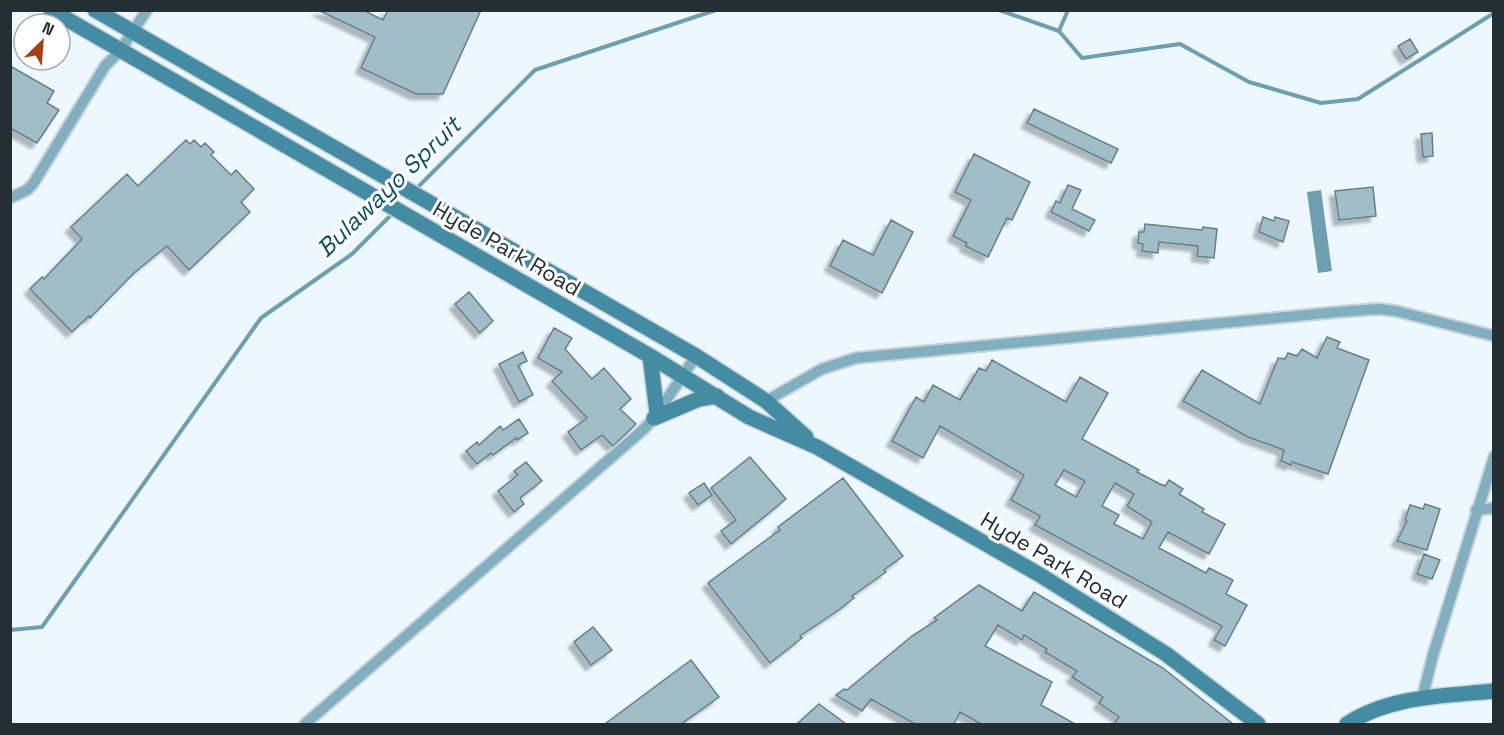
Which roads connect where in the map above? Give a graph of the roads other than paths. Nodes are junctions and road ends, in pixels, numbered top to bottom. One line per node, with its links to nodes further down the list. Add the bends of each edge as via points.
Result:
1 (51, 10): 5 (street, Hyde Park Road)
2 (95, 10): 4 (street, Hyde Park Road)
3 (147, 10): 4 (street)
4 (133, 33): 5 (street); 7 (street, Hyde Park Road)
5 (120, 51): 6 (street, via 105,66 33,184); 8 (street, Hyde Park Road)
6 (10, 198)
7 (612, 307): 8 (street); 11 (street, Hyde Park Road)
8 (601, 328): 10 (street, Hyde Park Road)
9 (1494, 336): 14 (street, via 1396,311 1338,312 856,358 822,369)
10 (650, 356): 12 (street, Hyde Park Road); 15 (street)
11 (696, 356): 12 (street); 14 (street, Hyde Park Road)
12 (683, 375): 13 (street, Hyde Park Road); 15 (street)
13 (717, 396): 15 (street); 16 (street, Hyde Park Road, via 749,417)
14 (766, 401): 16 (street, Hyde Park Road)
15 (656, 415): 22 (street)
16 (817, 447): 23 (street, Hyde Park Road, via 1040,575 1156,648)
17 (1494, 457): 19 (street)
18 (1494, 508): 19 (street)
19 (1476, 510): 21 (street)
20 (1494, 691): 21 (street)
21 (1422, 699): 24 (street, via 1380,707)
22 (305, 724)
23 (1258, 724)
24 (1347, 724)

